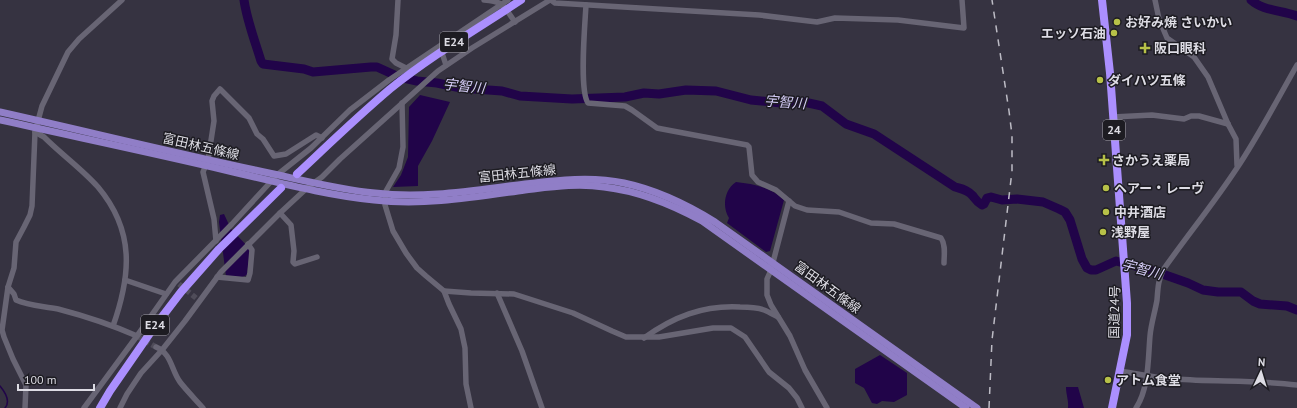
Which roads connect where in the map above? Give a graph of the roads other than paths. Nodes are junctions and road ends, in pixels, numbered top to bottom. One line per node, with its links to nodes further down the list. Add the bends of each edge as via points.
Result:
1 (122, 0): 21 (street, via 68,52)
2 (398, 0): 16 (street, via 392,59)
3 (484, 0): 10 (street)
4 (508, 0): 10 (street)
5 (521, 0): 27 (highway, E24, via 449,46 390,89)
6 (550, 0): 11 (street, via 555,3); 12 (street)
7 (962, 0): 11 (street, via 964,28 898,20 835,18 817,22 759,15)
8 (1102, 0): 19 (highway, 国道24号 / 24)
9 (1155, 0): 22 (street, via 1167,38 1200,64)
10 (502, 4): 12 (street); 13 (street)
11 (586, 5): 34 (street, via 584,94 588,103 625,106 657,128 747,145 752,175 758,182 776,190)
12 (515, 22): 14 (street)
13 (439, 45): 14 (street); 16 (street)
14 (446, 65): 17 (street)
15 (1297, 65): 26 (street)
16 (406, 68): 24 (street, via 350,110)
17 (402, 103): 30 (street); 45 (street, via 403,147 399,168 386,192 385,205 394,231 406,253 417,268)
18 (0, 112): 21 (main road, 富田林五條線)
19 (1113, 117): 22 (street, via 1152,115 1184,119 1199,116); 54 (highway, 国道24号 / 24, via 1127,304 1126,335)
20 (0, 120): 23 (main road, 富田林五條線)
21 (38, 120): 23 (street); 25 (main road, 富田林五條線)
22 (1228, 124): 26 (street, via 1236,139)
23 (35, 130): 25 (main road, 富田林五條線); 43 (street, via 85,175 107,199 118,219 126,246); 44 (street, via 32,206 16,242 14,268)
24 (322, 138): 25 (street, via 316,135 286,154 274,156 257,134 249,118 220,88 212,101 214,121); 28 (street)
25 (207, 163): 28 (main road, 富田林五條線); 29 (main road, 富田林五條線); 38 (street, via 203,172)
26 (1237, 167): 55 (street, via 1163,270 1158,281)
27 (297, 174)
28 (277, 175): 29 (street); 30 (main road, 富田林五條線)
29 (271, 181): 32 (main road, 富田林五條線); 36 (street)
30 (315, 182): 32 (street); 33 (main road, 富田林五條線)
31 (281, 188): 36 (highway, E24)
32 (307, 188): 33 (main road, 富田林五條線, via 340,195); 35 (street)
33 (375, 197): 41 (main road, 富田林五條線, via 452,200 577,185 622,189 644,194 686,212)
34 (789, 201): 40 (street, via 806,210 839,212 871,223 894,224 942,238 945,248); 41 (street)
35 (280, 213): 37 (street); 39 (street, via 292,225 293,262 295,264)
36 (235, 228): 38 (highway, E24)
37 (248, 244): 42 (street); 42 (street, via 252,250 248,280)
38 (218, 245): 47 (street); 59 (highway, E24, via 155,326)
39 (316, 257)
40 (944, 263)
41 (772, 266): 48 (street, via 767,279 767,294); 66 (main road, 富田林五條線); 67 (main road, 富田林五條線)
42 (219, 275): 53 (street, via 198,299)
43 (125, 280): 47 (street); 49 (street)
44 (8, 287): 49 (street, via 16,300 24,304 57,309); 57 (street, via 2,330 26,385)
45 (444, 291): 46 (street); 62 (street, via 461,329)
46 (497, 293): 51 (street, via 514,294 566,310 626,337); 63 (street, via 522,351)
47 (166, 294): 50 (street)
48 (779, 317): 51 (street, via 751,307 703,309 673,320); 65 (street)
49 (113, 326): 50 (street)
50 (137, 336): 58 (street)
51 (644, 338): 64 (street, via 731,328 745,336 769,372 789,388)
52 (156, 347): 53 (street)
53 (162, 350): 60 (street, via 141,373); 61 (street, via 180,381)
54 (1120, 371): 55 (street); 68 (highway, 国道24号 / 24)
55 (1146, 376): 56 (street); 69 (street)
56 (1297, 385)
57 (25, 408)
58 (84, 408)
59 (100, 408)
60 (120, 408)
61 (204, 408)
62 (471, 408)
63 (542, 408)
64 (802, 408)
65 (827, 408)
66 (966, 408)
67 (977, 408)
68 (1112, 408)
69 (1136, 408)

